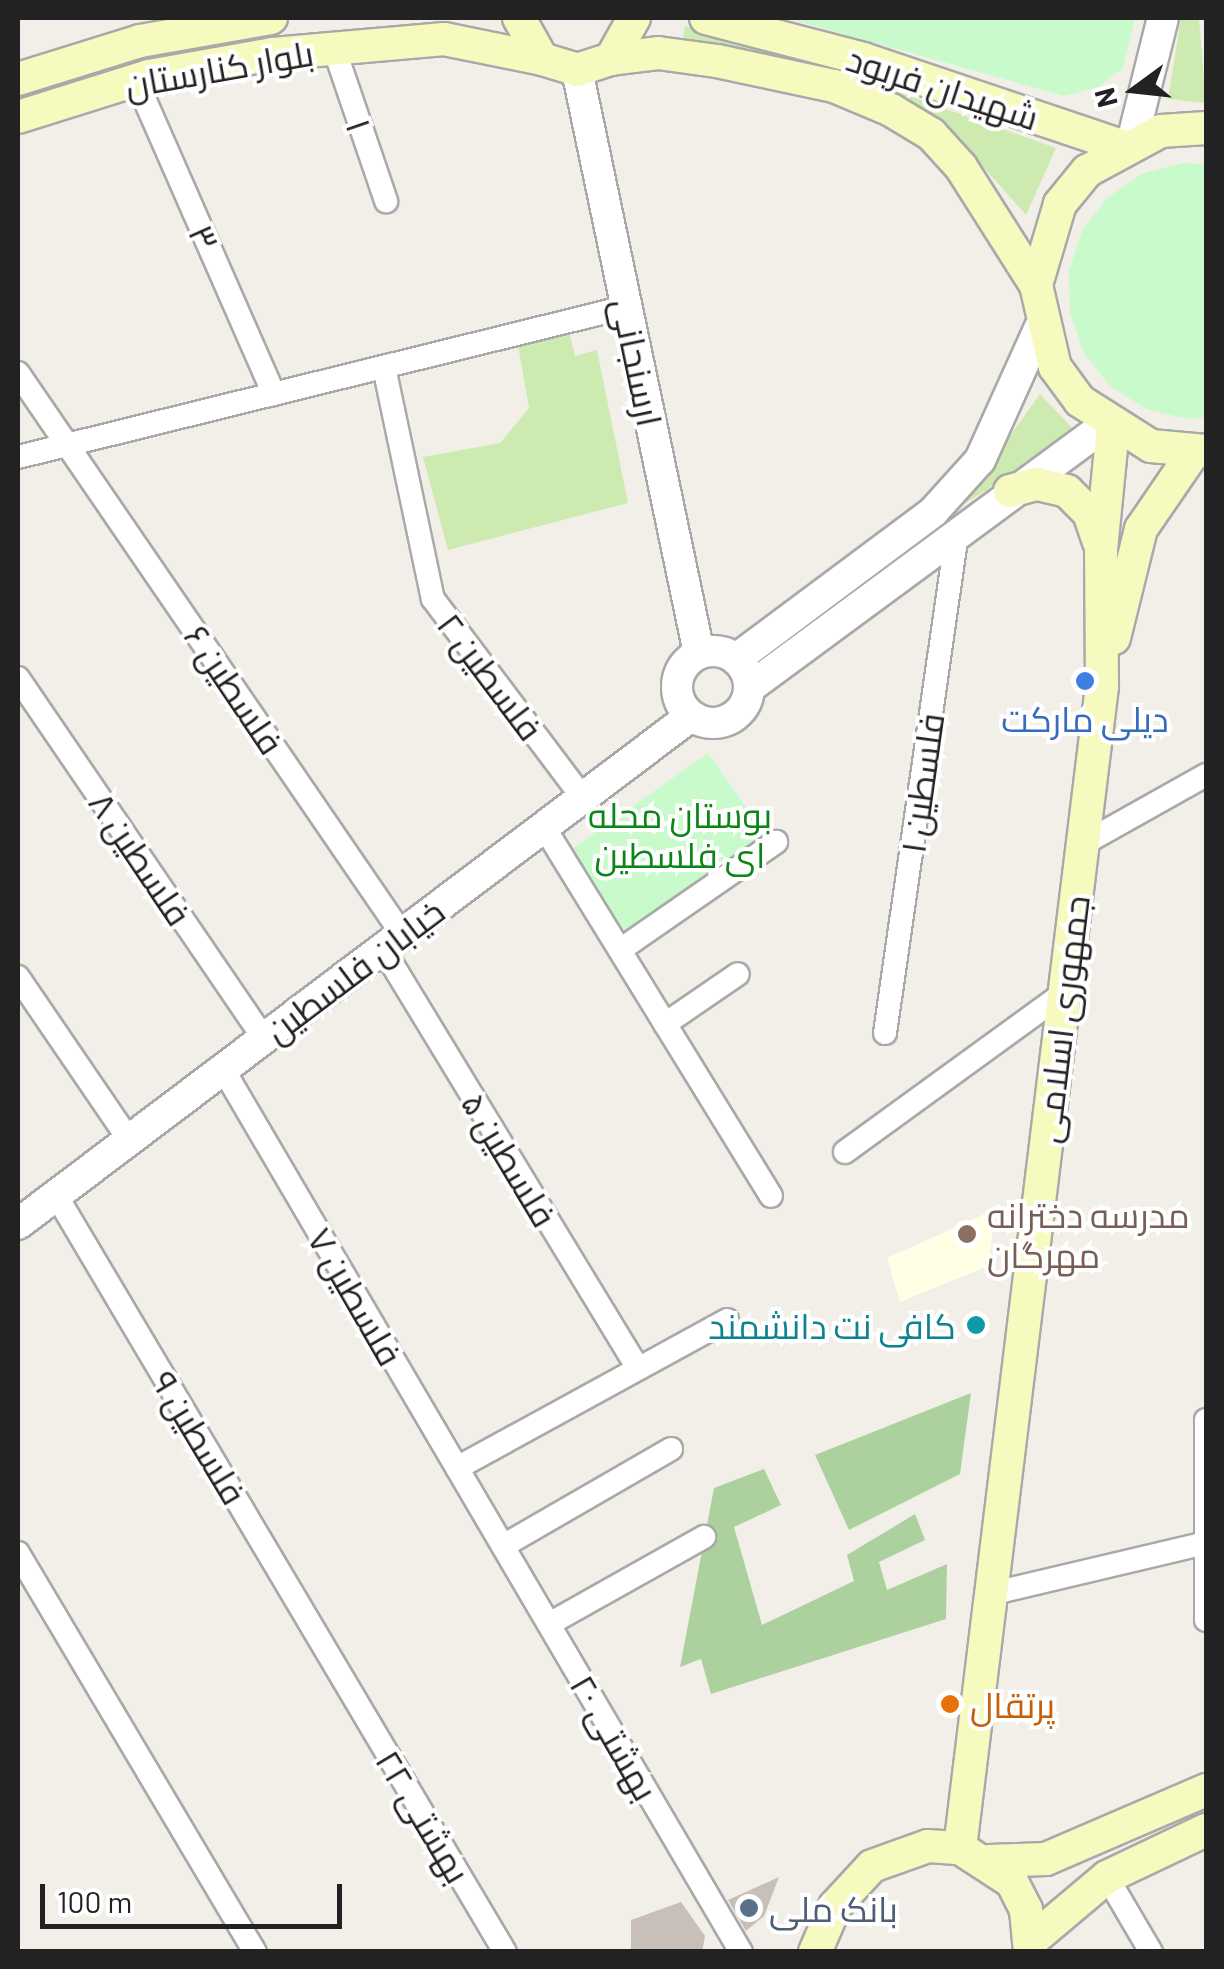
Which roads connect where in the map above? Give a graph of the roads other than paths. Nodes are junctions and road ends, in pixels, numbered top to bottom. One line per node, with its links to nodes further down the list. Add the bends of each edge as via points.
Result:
1 (269, 18): 6 (main road, بلوار کنارستان)
2 (520, 18): 8 (main road)
3 (634, 18): 9 (main road)
4 (706, 18): 15 (main road, شهيدان فربود, via 863,59)
5 (1163, 18): 15 (street)
6 (137, 29): 11 (main road, بلوار کنارستان)
7 (334, 48): 8 (main road, بلوار کنارستان, via 444,39); 12 (main road, بلوار کنارستان); 16 (street, ۱)
8 (542, 59): 10 (main road, بلوار کنارستان)
9 (611, 59): 10 (main road, شهيدان فربود); 17 (main road, شهيدان فربود, via 658,53 717,61 834,86 891,110 931,134 961,168)
10 (577, 70): 18 (street, ارسنجانی)
11 (18, 79)
12 (136, 80): 13 (main road, بلوار کنارستان); 22 (street, ۳)
13 (18, 117)
14 (1206, 128): 15 (main road)
15 (1127, 144): 17 (main road, via 1060,204)
16 (386, 201)
17 (1036, 284): 19 (main road)
18 (626, 307): 20 (street); 30 (street, ارسنجانی)
19 (1040, 327): 23 (main road, via 1055,366); 31 (street, via 980,460 944,499)
20 (384, 367): 22 (street); 37 (street, فلسطین ۲, via 433,598)
21 (18, 373): 24 (street, فلسطین ۶)
22 (274, 394): 24 (street)
23 (1110, 426): 25 (main road); 27 (street); 29 (main road, جمهوری اسلامی)
24 (66, 445): 26 (street); 41 (street, فلسطین ۶)
25 (1200, 452): 33 (main road, via 1141,529)
26 (18, 457)
27 (1010, 491): 28 (street); 29 (main road, via 1037,484 1067,490 1089,513)
28 (957, 534): 34 (street); 47 (street, فلسطین ۱)
29 (1101, 550): 33 (main road, جمهوری اسلامی)
30 (700, 653): 31 (street); 35 (street, via 678,675 676,690)
31 (736, 659): 34 (street)
32 (18, 678): 48 (street, فلسطین ۸)
33 (1102, 686): 40 (main road, جمهوری اسلامی)
34 (749, 688): 35 (street, via 736,716 721,723)
35 (691, 716): 37 (street, خیابان فلسطین)
36 (1206, 774): 40 (street)
37 (583, 798): 38 (street, خیابان فلسطین)
38 (544, 827): 41 (street, خیابان فلسطین); 42 (street)
39 (776, 842): 42 (street)
40 (1083, 844): 45 (main road, جمهوری اسلامی)
41 (392, 941): 48 (street, خیابان فلسطین); 56 (street, فلسطین ۵)
42 (620, 950): 46 (street)
43 (738, 974): 46 (street)
44 (18, 977): 50 (street)
45 (1064, 992): 51 (street); 65 (main road, جمهوری اسلامی)
46 (666, 1024): 53 (street)
47 (885, 1032)
48 (264, 1038): 49 (street, خیابان فلسطین)
49 (223, 1069): 50 (street, خیابان فلسطین); 59 (street, فلسطین ۷)
50 (130, 1140): 52 (street, خیابان فلسطین)
51 (845, 1152)
52 (56, 1194): 54 (street, خیابان فلسطین); 68 (street, فلسطین ۹)
53 (770, 1196)
54 (18, 1224)
55 (727, 1320): 56 (street)
56 (638, 1369): 59 (street)
57 (1206, 1420): 62 (street)
58 (671, 1450): 63 (street)
59 (457, 1468): 60 (street, فلسطین ۷)
60 (489, 1522): 63 (street, بهشتی ۲۰)
61 (704, 1537): 67 (street)
62 (1205, 1542): 65 (street); 66 (street)
63 (503, 1546): 67 (street, بهشتی ۲۰)
64 (18, 1553): 75 (street)
65 (990, 1594): 71 (main road, جمهوری اسلامی)
66 (1206, 1620)
67 (549, 1624): 77 (street, بهشتی ۲۰)
68 (344, 1680): 76 (street, بهشتی ۲۲)
69 (1206, 1790): 71 (main road, via 1046,1859)
70 (1206, 1830): 72 (main road)
71 (974, 1854): 73 (main road, via 928,1846 872,1866); 74 (main road, via 1012,1882)
72 (1107, 1878): 74 (main road); 79 (street)
73 (819, 1941): 78 (main road)
74 (1030, 1946)
75 (254, 1952)
76 (504, 1952)
77 (741, 1952)
78 (788, 1952)
79 (1151, 1952)

